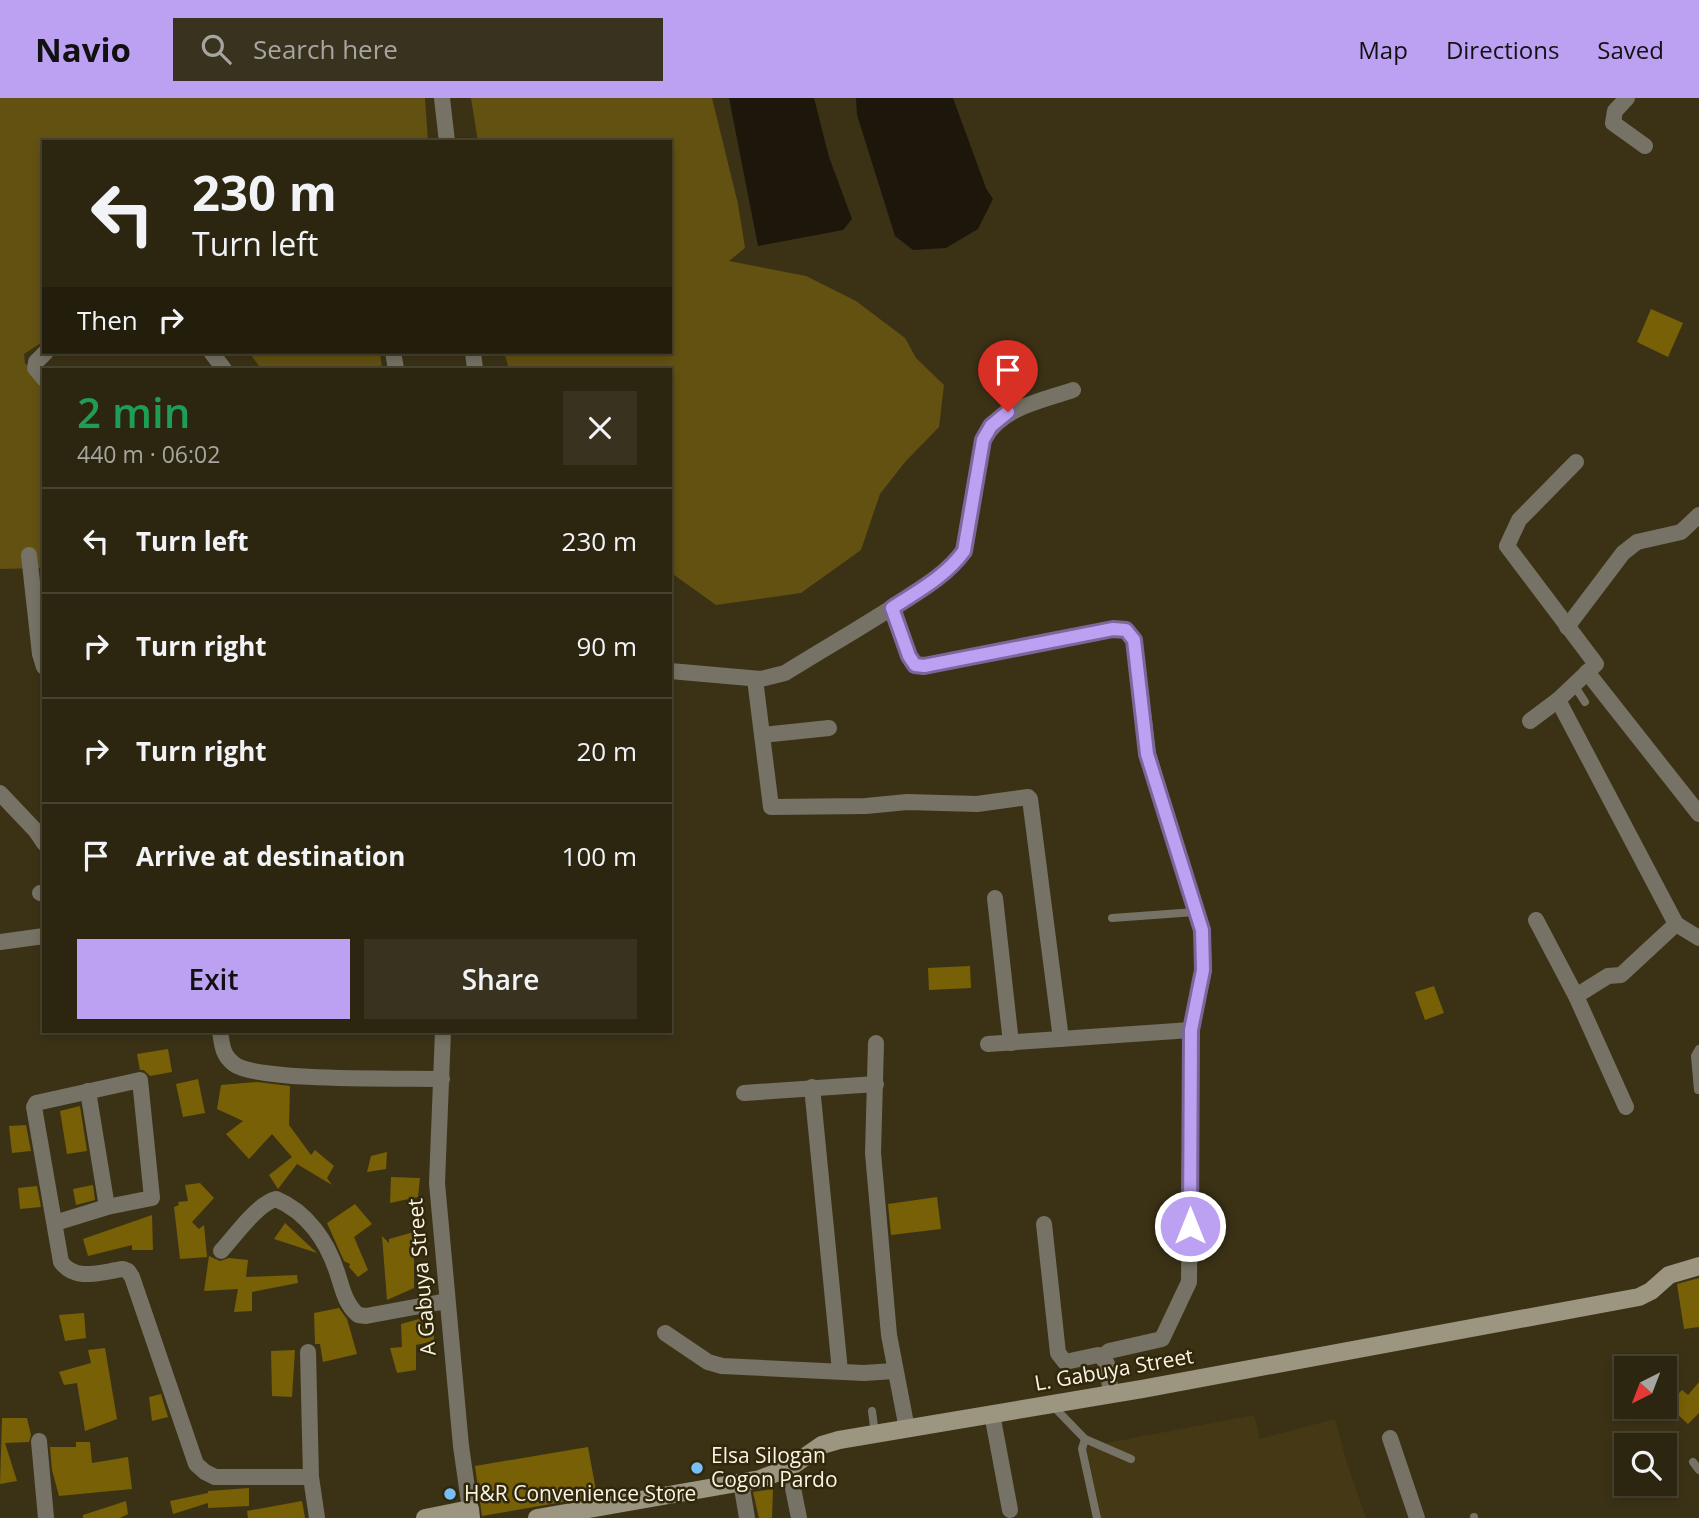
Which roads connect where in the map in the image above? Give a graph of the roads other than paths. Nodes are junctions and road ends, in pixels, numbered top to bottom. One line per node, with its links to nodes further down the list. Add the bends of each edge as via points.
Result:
1 (442, 98): 3 (street)
2 (1627, 98): 4 (street, via 1615,111 1613,123)
3 (447, 140)
4 (1645, 146)
5 (44, 354): 8 (street, via 35,368)
6 (213, 354): 7 (street)
7 (223, 368)
8 (42, 377)
9 (1073, 390): 13 (street, via 1008,412 991,426 983,440 964,551 947,570)
10 (1576, 462): 14 (street, via 1519,520 1507,545)
11 (1699, 515): 14 (street, via 1681,532 1637,542 1623,553)
12 (29, 555): 15 (street)
13 (892, 608): 18 (street, via 785,673); 29 (street, via 909,656 915,665 924,666 1126,630 1134,640 1147,754)
14 (1567, 627): 17 (street, via 1596,664)
15 (42, 660)
16 (672, 671): 18 (street)
17 (1587, 672): 19 (street); 26 (street)
18 (755, 679): 24 (street)
19 (1574, 685): 20 (street); 21 (lane)
20 (1558, 700): 22 (street); 32 (street)
21 (1586, 702)
22 (1530, 721)
23 (829, 728): 24 (street)
24 (762, 735): 40 (street, via 771,807 977,804 1028,797)
25 (0, 793): 27 (street)
26 (1699, 814)
27 (42, 840)
28 (995, 898): 42 (street)
29 (1195, 912): 30 (lane); 37 (street, via 1202,930 1204,960)
30 (1112, 918)
31 (1536, 920): 36 (street)
32 (1676, 924): 34 (street); 36 (street, via 1621,975 1608,976)
33 (42, 936): 35 (street)
34 (1699, 938)
35 (0, 942)
36 (1576, 996): 51 (street)
37 (1191, 1030): 40 (street); 60 (street, via 1189,1282 1160,1340 1109,1351)
38 (220, 1033): 45 (street, via 223,1052 235,1065 266,1075)
39 (443, 1033): 45 (street, A Gabuya Street)
40 (1061, 1039): 42 (street)
41 (876, 1043): 46 (street)
42 (1011, 1043): 43 (street)
43 (988, 1044)
44 (1699, 1049): 48 (lane, via 1695,1056)
45 (442, 1079): 57 (street, A Gabuya Street, via 437,1183)
46 (876, 1083): 47 (street); 62 (street, via 873,1153)
47 (812, 1087): 50 (street); 61 (street)
48 (1698, 1090)
49 (88, 1091): 52 (street); 52 (street, via 137,1079 141,1082 152,1196); 53 (street, via 40,1101 34,1107)
50 (744, 1093)
51 (1626, 1107)
52 (107, 1207): 53 (street)
53 (55, 1223): 76 (street, via 61,1262 67,1271 76,1275 122,1269 132,1277 196,1464 215,1477)
54 (1044, 1224): 60 (street, via 1058,1353 1065,1362)
55 (221, 1251): 57 (street, via 259,1209 276,1199 298,1213 323,1240 347,1302 358,1315)
56 (1699, 1266): 63 (street, L. Gabuya Street, via 1669,1275 1639,1297)
57 (447, 1301): 79 (street, A Gabuya Street)
58 (665, 1333): 61 (street, via 708,1362 722,1366)
59 (308, 1352): 76 (street)
60 (1102, 1357): 63 (street)
61 (840, 1371): 62 (street)
62 (894, 1371): 67 (street)
63 (1111, 1394): 64 (street, L. Gabuya Street)
64 (1051, 1404): 66 (street, L. Gabuya Street); 70 (lane)
65 (872, 1411): 68 (lane)
66 (992, 1414): 67 (street, L. Gabuya Street); 78 (street)
67 (907, 1429): 68 (street, L. Gabuya Street)
68 (875, 1434): 74 (street, L. Gabuya Street, via 822,1445)
69 (1390, 1438): 87 (street)
70 (1085, 1439): 72 (lane); 86 (lane, via 1082,1449)
71 (40, 1441): 80 (street)
72 (1131, 1460)
73 (1693, 1462): 75 (lane)
74 (789, 1468): 77 (street, L. Gabuya Street); 85 (street)
75 (1699, 1470)
76 (311, 1477): 81 (street)
77 (741, 1482): 83 (street, L. Gabuya Street); 84 (street)
78 (1010, 1510)
79 (471, 1514): 82 (street)
80 (46, 1518)
81 (317, 1518)
82 (425, 1518)
83 (537, 1518)
84 (747, 1518)
85 (799, 1518)
86 (1097, 1518)
87 (1417, 1518)

